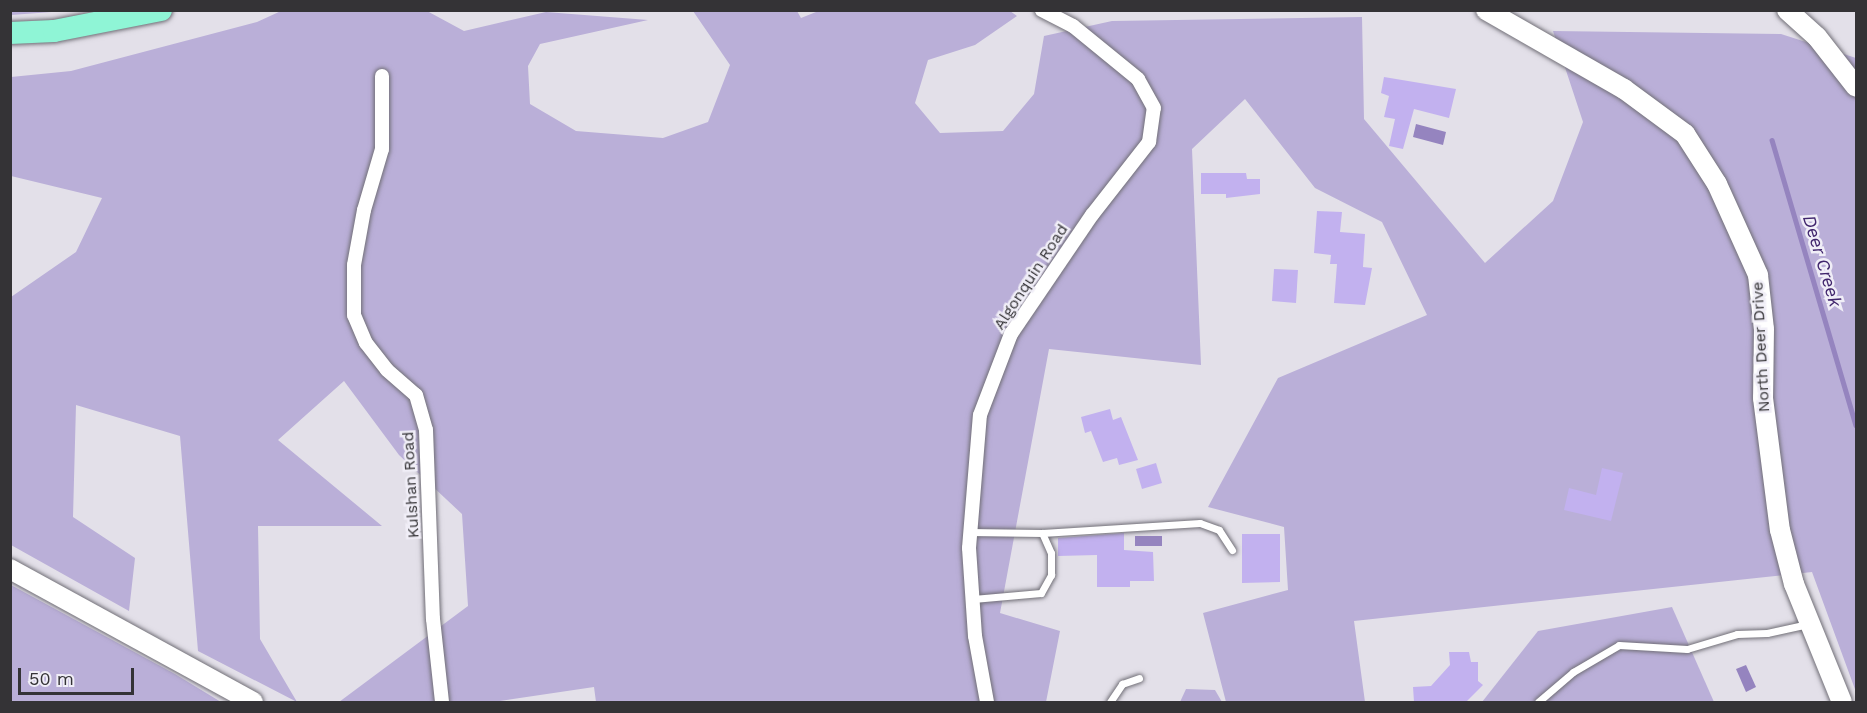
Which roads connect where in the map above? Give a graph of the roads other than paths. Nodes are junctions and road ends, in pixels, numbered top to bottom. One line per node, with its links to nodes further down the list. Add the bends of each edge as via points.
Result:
1 (161, 10): 6 (main road, via 54,31)
2 (1042, 10): 9 (street, Algonquin Road, via 1073,26 1138,79 1154,108 1149,142 1092,215 1011,334 980,415)
3 (1486, 10): 5 (street, North Deer Drive)
4 (1787, 10): 8 (street, via 1817,37)
5 (1513, 17): 14 (street, North Deer Drive, via 1685,134 1741,230 1758,275 1764,329 1763,398 1780,530 1794,584)
6 (10, 33)
7 (382, 76): 17 (street, Kulshan Road, via 382,149 364,210 354,265 354,315 373,352 416,395 426,430 434,620)
8 (1857, 87)
9 (969, 532): 10 (lane); 13 (street, Algonquin Road)
10 (1042, 533): 11 (lane, via 1200,523 1219,530); 13 (lane, via 1051,553 1050,575 1041,593)
11 (1232, 550)
12 (10, 569): 16 (street)
13 (973, 599): 18 (street, Algonquin Road)
14 (1810, 623): 20 (lane, via 1767,633 1737,633 1687,649 1619,645 1573,672); 21 (street, North Deer Drive)
15 (1139, 678): 19 (lane, via 1122,684)
16 (253, 702)
17 (442, 702)
18 (987, 702)
19 (1110, 702)
20 (1538, 702)
21 (1842, 702)

